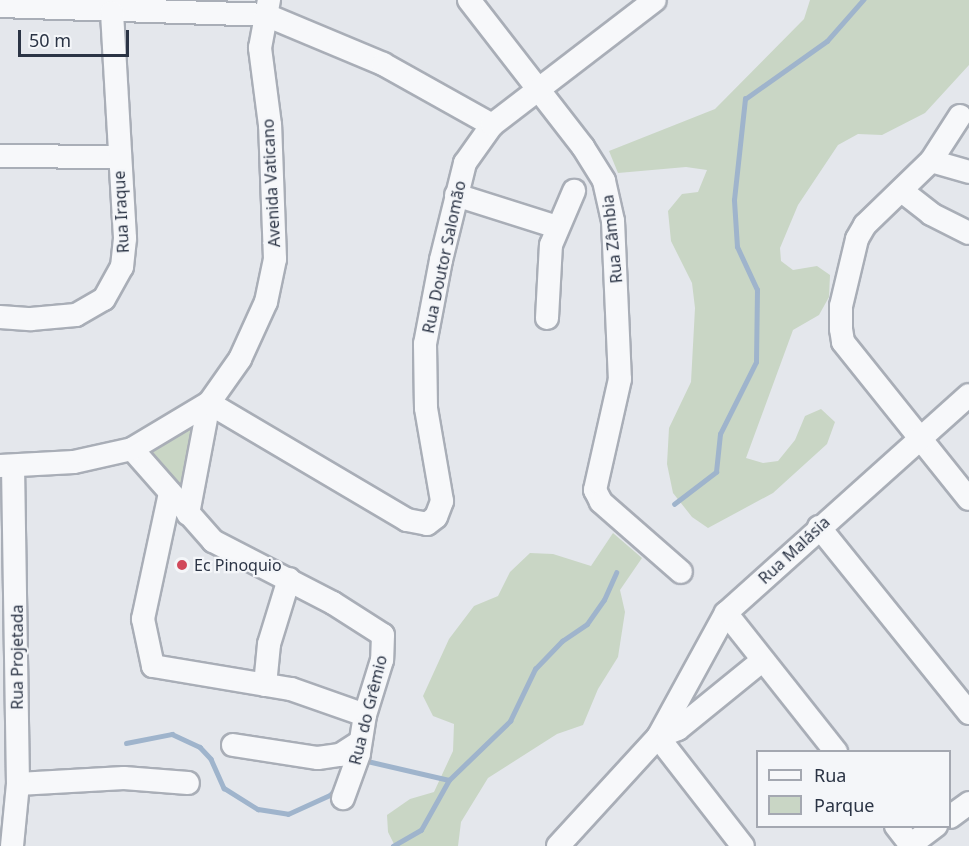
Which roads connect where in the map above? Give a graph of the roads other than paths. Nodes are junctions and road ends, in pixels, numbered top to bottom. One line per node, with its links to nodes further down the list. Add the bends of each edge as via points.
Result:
1 (192, 0): 5 (street)
2 (469, 0): 8 (street, Rua Zâmbia)
3 (655, 0): 8 (street, Rua Doutor Salomão)
4 (7, 4): 7 (street)
5 (137, 6): 6 (street); 7 (street)
6 (256, 7): 10 (street, via 383,64); 23 (street, Avenida Vaticano, via 270,125 274,259 256,329)
7 (112, 12): 12 (street, Rua Iraque)
8 (537, 92): 10 (street, Rua Doutor Salomão); 31 (street, Rua Zâmbia, via 596,165 610,196 621,338 620,379 596,484 601,502)
9 (960, 116): 13 (street)
10 (492, 125): 17 (street, Rua Doutor Salomão, via 465,163)
11 (0, 156): 12 (street)
12 (118, 157): 20 (street, Rua Iraque, via 125,238 122,267 114,286 104,299 76,315 31,319)
13 (931, 161): 14 (street); 16 (street)
14 (969, 172)
15 (574, 191): 18 (street)
16 (902, 191): 19 (street, via 931,214); 24 (street, via 866,225 857,239 842,306 843,342)
17 (456, 195): 18 (street); 23 (street, Rua Doutor Salomão, via 425,344 426,408 442,501 432,522 407,520)
18 (557, 227): 21 (street, via 549,261)
19 (969, 233)
20 (0, 316)
21 (547, 318)
22 (969, 395): 24 (street, Rua Malásia)
23 (209, 403): 25 (street, Avenida Vaticano); 29 (street)
24 (919, 436): 28 (street); 30 (street, Rua Malásia)
25 (132, 449): 26 (street, Avenida Vaticano, via 74,462); 27 (street, Rua do Grêmio)
26 (7, 467): 43 (street, Rua Projetada)
27 (170, 493): 29 (street, Rua do Grêmio); 35 (street, via 143,619 152,665)
28 (969, 499)
29 (188, 514): 32 (street, Rua do Grêmio, via 220,545)
30 (819, 526): 33 (street, Rua Malásia); 36 (street)
31 (681, 572)
32 (289, 579): 35 (street, via 269,644); 37 (street, Rua do Grêmio, via 383,635 382,660)
33 (726, 613): 34 (street); 38 (street, Rua Malásia)
34 (763, 660): 38 (street, via 678,729); 41 (street)
35 (265, 685): 37 (street, via 291,689)
36 (969, 713)
37 (365, 715): 39 (street, Rua do Grêmio)
38 (658, 736): 47 (street); 50 (street)
39 (360, 742): 40 (street, via 340,754 318,759); 44 (street, Rua do Grêmio)
40 (233, 745)
41 (834, 750)
42 (188, 783): 43 (street, via 124,778)
43 (18, 784): 49 (street, Rua Projetada)
44 (343, 798)
45 (897, 828): 48 (street)
46 (933, 828): 48 (street)
47 (561, 845)
48 (910, 845)
49 (12, 846)
50 (743, 846)

